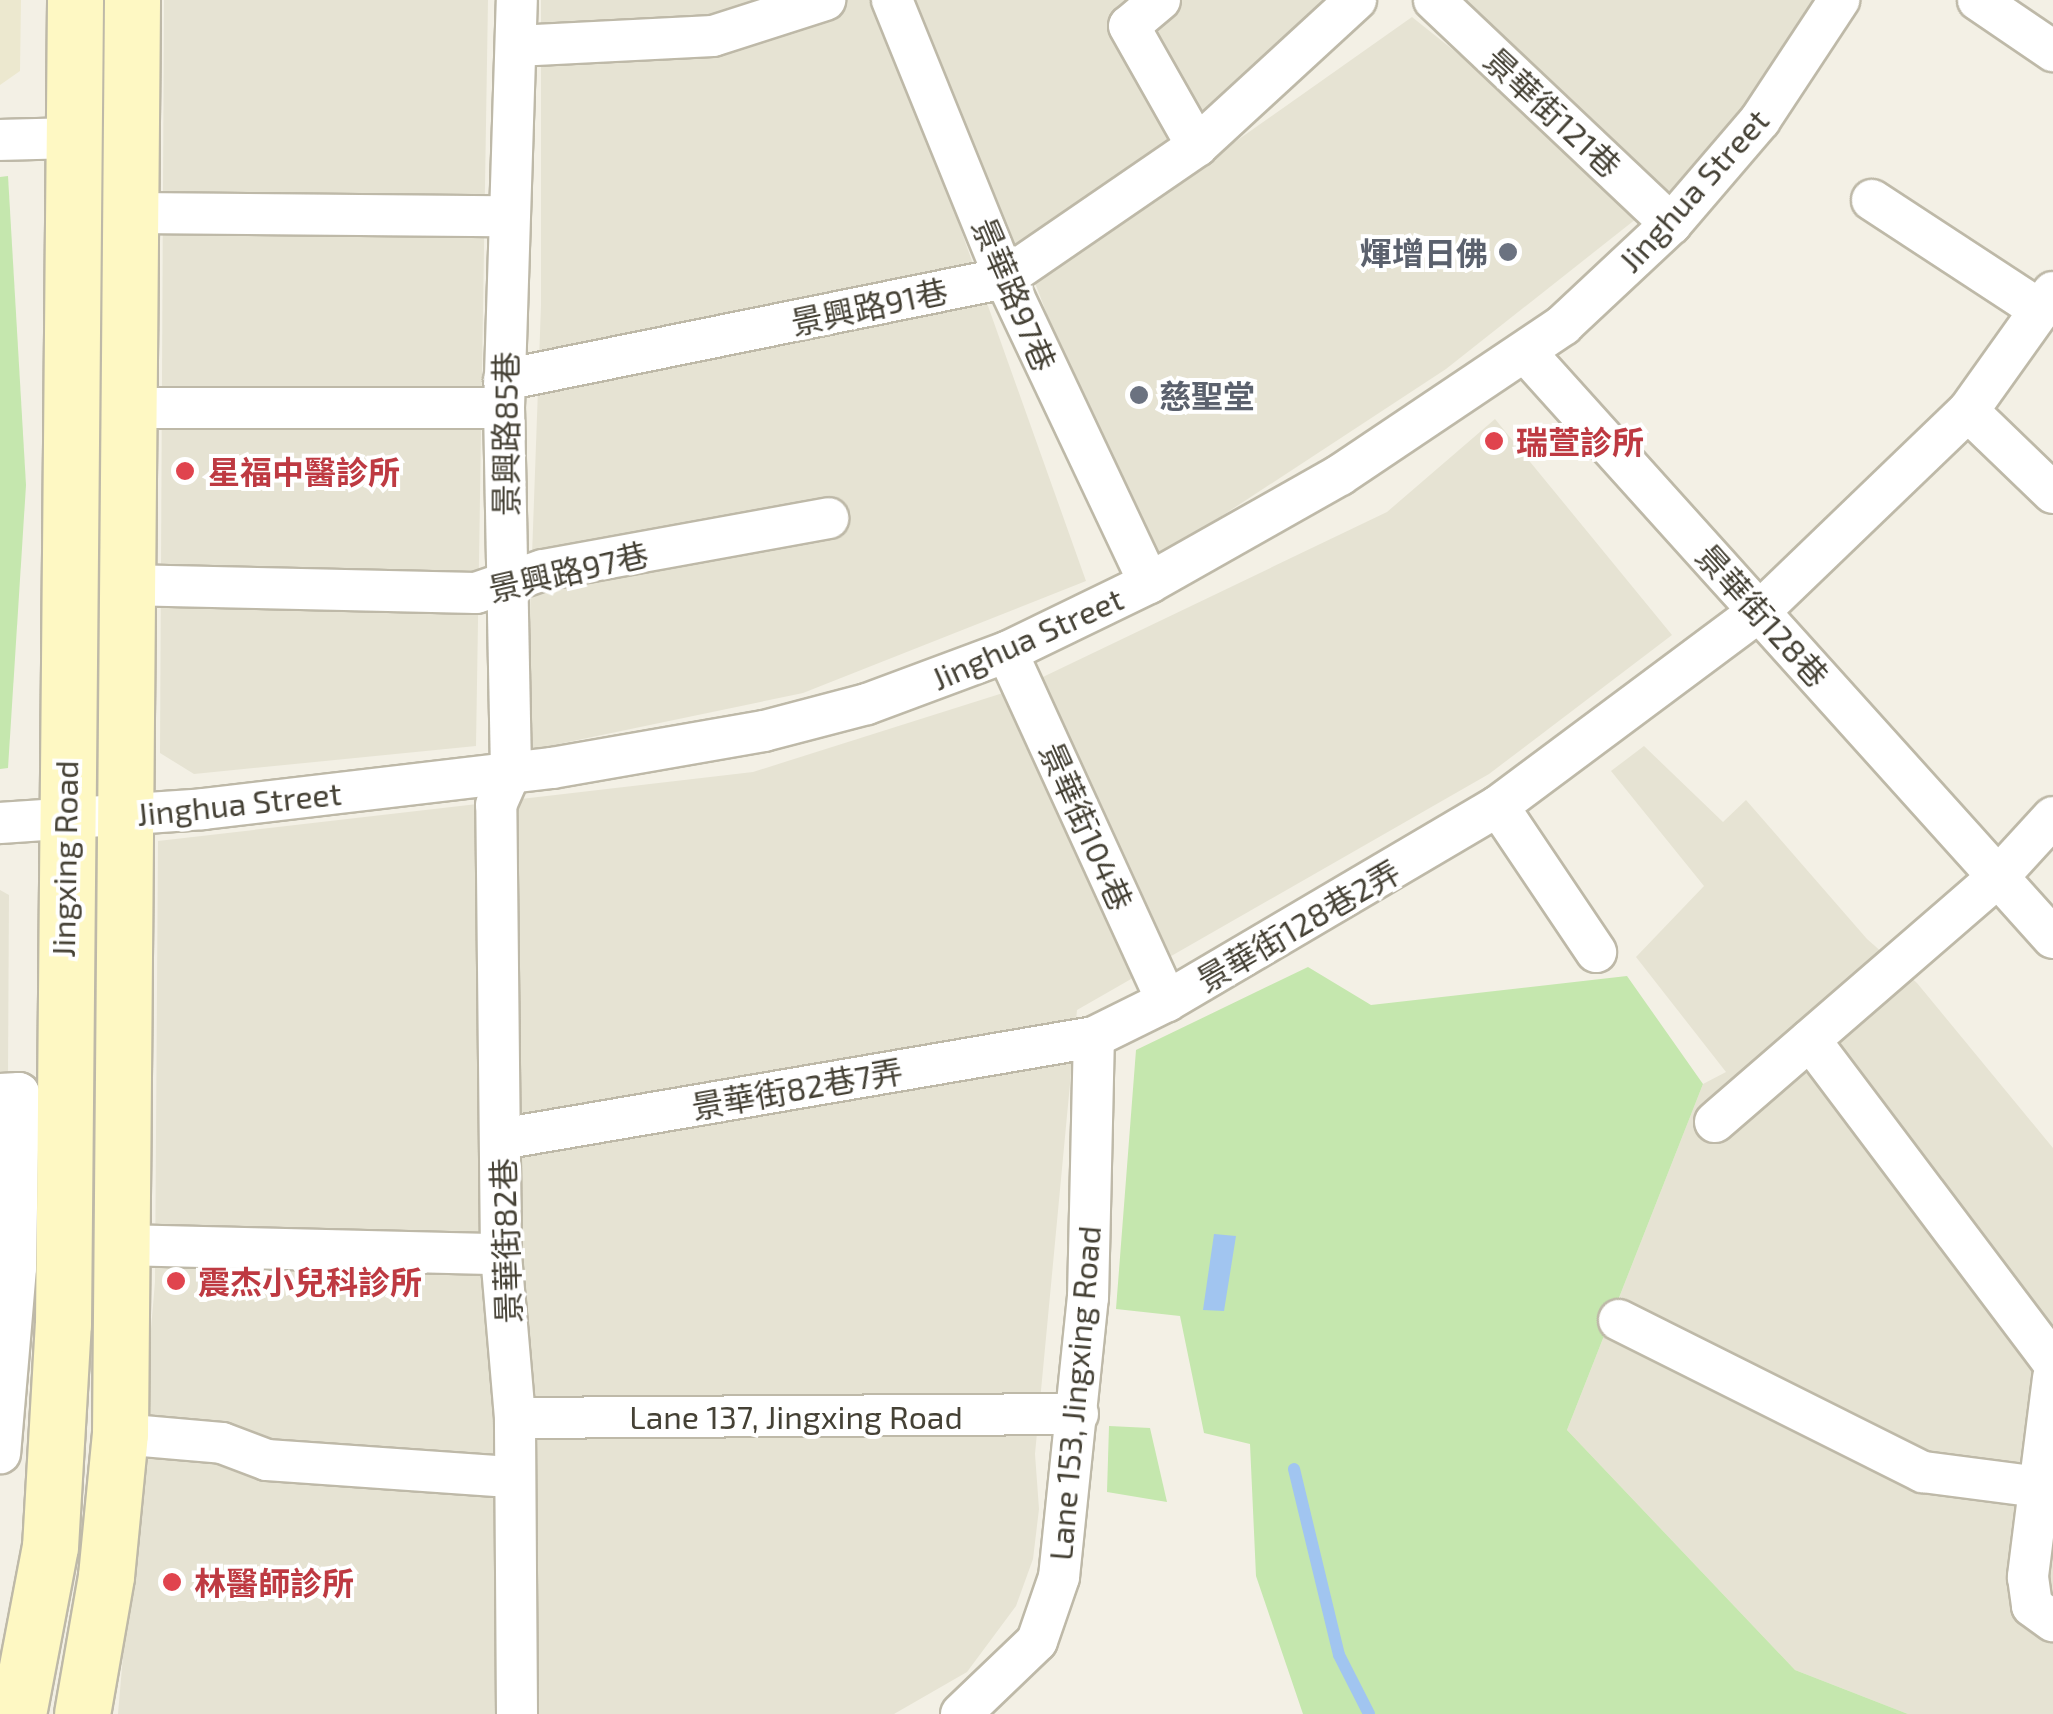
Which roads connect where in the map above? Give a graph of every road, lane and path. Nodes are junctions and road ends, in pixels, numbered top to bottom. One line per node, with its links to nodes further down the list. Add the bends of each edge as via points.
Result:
1 (74, 0): 13 (street, Jingxing Road)
2 (132, 0): 17 (street, Jingxing Road)
3 (518, 0): 11 (street, 景興路85巷)
4 (825, 0): 11 (street, via 713,36)
5 (892, 0): 20 (street, 景華路97巷)
6 (1160, 0): 15 (street, via 1128,26)
7 (1356, 0): 15 (street, 景興路91巷)
8 (1434, 0): 19 (street, 景華街121巷)
9 (1839, 0): 19 (street, Jinghua Street, via 1760,120)
10 (1978, 0): 12 (street)
11 (516, 46): 18 (street, 景興路85巷)
12 (2053, 50)
13 (74, 138): 14 (street); 37 (street, Jingxing Road)
14 (0, 140)
15 (1198, 146): 20 (street, 景興路91巷)
16 (1872, 200): 21 (street)
17 (128, 212): 18 (street); 24 (street, Jingxing Road)
18 (507, 216): 23 (street, 景興路85巷)
19 (1670, 224): 22 (street, Jinghua Street)
20 (1005, 278): 23 (street, 景興路91巷); 28 (street, 景華路97巷)
21 (2046, 300): 25 (street, 景華街128巷2弄)
22 (1527, 354): 28 (street, Jinghua Street, via 1340,475); 31 (street, 景華街128巷)
23 (504, 394): 24 (street, 景興路91巷); 30 (street, 景興路85巷)
24 (126, 408): 29 (street, Jingxing Road)
25 (1968, 411): 26 (street); 31 (street, 景華街128巷2弄)
26 (2053, 494)
27 (828, 518): 30 (street, 景興路97巷, via 543,570)
28 (1149, 583): 32 (street, Jinghua Street)
29 (125, 584): 30 (street, 景興路97巷, via 476,594); 35 (street, Jingxing Road)
30 (504, 585): 33 (street, 景興路85巷)
31 (1760, 611): 34 (street, 景華街128巷2弄); 39 (street, 景華街128巷)
32 (1007, 652): 33 (street, Jinghua Street, via 867,704 764,731); 42 (street, 景華街104巷)
33 (511, 771): 35 (street, Jinghua Street); 47 (street, 景華街82巷, via 496,805)
34 (1498, 806): 41 (street); 42 (street, 景華街128巷2弄)
35 (126, 814): 37 (street, Jinghua Street); 48 (street, Jingxing Road)
36 (2053, 817): 39 (street)
37 (64, 818): 38 (street, Jinghua Street); 61 (street, Jingxing Road, via 63,1324 50,1547)
38 (0, 823)
39 (1998, 877): 40 (street, 景華街128巷); 44 (street)
40 (2053, 938)
41 (1596, 952)
42 (1167, 1001): 43 (street, 景華街128巷2弄)
43 (1094, 1037): 47 (street, 景華街82巷7弄); 54 (street, Lane 153, Jingxing Road)
44 (1810, 1040): 46 (street); 52 (street)
45 (10, 1094): 50 (street)
46 (1715, 1122)
47 (501, 1140): 49 (street, 景華街82巷)
48 (120, 1245): 49 (street); 56 (street, Jingxing Road)
49 (501, 1254): 55 (street, 景華街82巷)
50 (6, 1315): 57 (street)
51 (1618, 1320): 59 (street, via 1923,1472)
52 (2053, 1363)
53 (2053, 1378): 59 (street)
54 (1078, 1414): 55 (street, Lane 137, Jingxing Road); 64 (street, Lane 153, Jingxing Road, via 1059,1577 1037,1641)
55 (515, 1418): 58 (street, 景華街82巷)
56 (120, 1434): 58 (street, via 222,1443 267,1460); 62 (street, Jingxing Road, via 106,1576)
57 (0, 1453)
58 (513, 1477): 63 (street, 景華街82巷)
59 (2039, 1487): 60 (street, via 2028,1578 2032,1606)
60 (2053, 1622)
61 (18, 1714)
62 (82, 1714)
63 (517, 1714)
64 (961, 1714)

